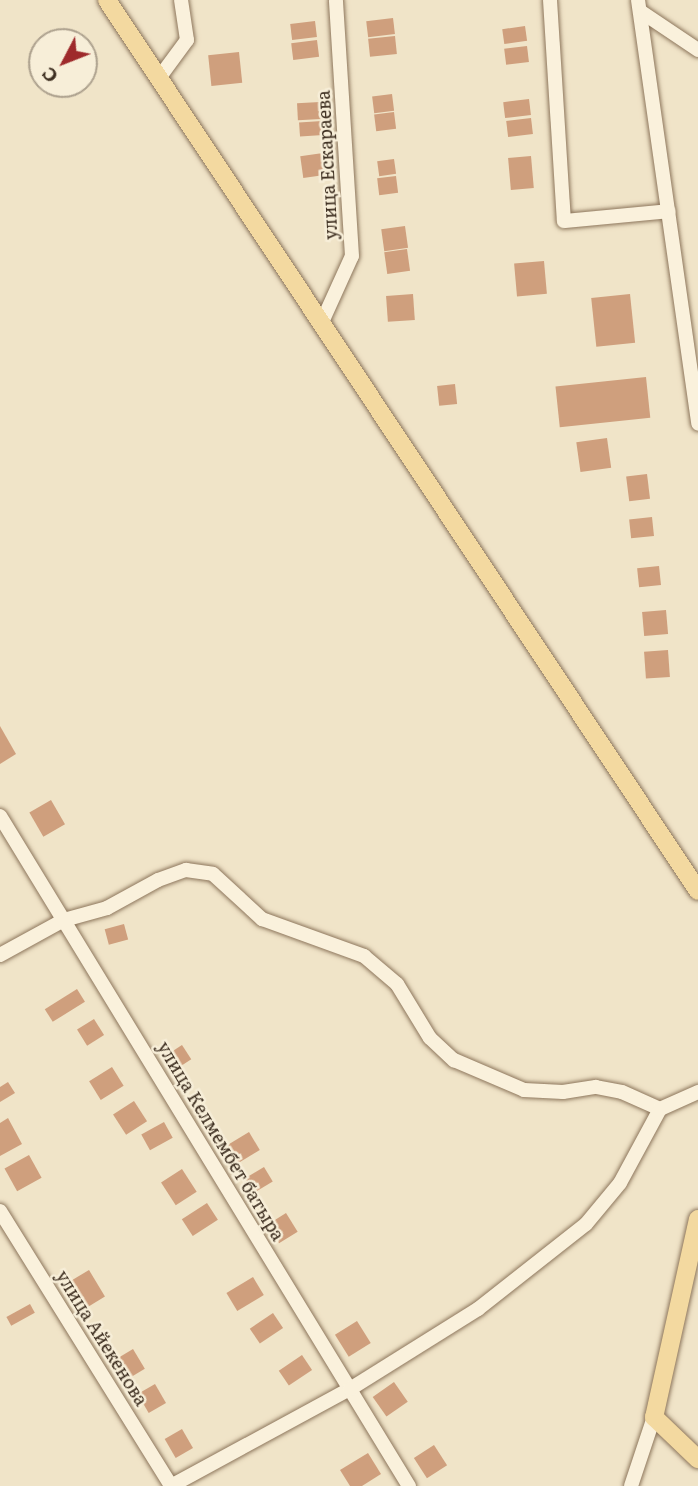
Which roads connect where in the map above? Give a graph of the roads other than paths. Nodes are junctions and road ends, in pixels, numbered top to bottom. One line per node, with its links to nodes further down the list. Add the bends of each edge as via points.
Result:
1 (107, 0): 7 (main road)
2 (181, 0): 7 (street, via 187,40)
3 (336, 0): 9 (street, улица Ескараева, via 352,256)
4 (550, 0): 8 (street, via 564,221)
5 (639, 6): 6 (street); 8 (street)
6 (698, 50)
7 (159, 78): 9 (main road)
8 (669, 211): 10 (street)
9 (322, 322): 13 (main road)
10 (693, 339): 11 (street)
11 (698, 425)
12 (0, 816): 14 (street, улица Келмембет батыра)
13 (698, 891)
14 (64, 920): 15 (street); 17 (street, via 107,908 186,870 214,874 262,919 364,956 397,984 430,1038 454,1060 524,1090 563,1092 596,1087 622,1092); 20 (street, улица Келмембет батыра)
15 (0, 955)
16 (698, 1092): 17 (street)
17 (660, 1109): 20 (street, via 620,1183 586,1224 478,1309)
18 (0, 1211): 23 (street, улица Айекенова)
19 (698, 1219): 21 (main road)
20 (350, 1389): 23 (street); 24 (street, улица Келмембет батыра)
21 (654, 1417): 22 (main road); 25 (street)
22 (698, 1459)
23 (171, 1486)
24 (409, 1486)
25 (631, 1486)

